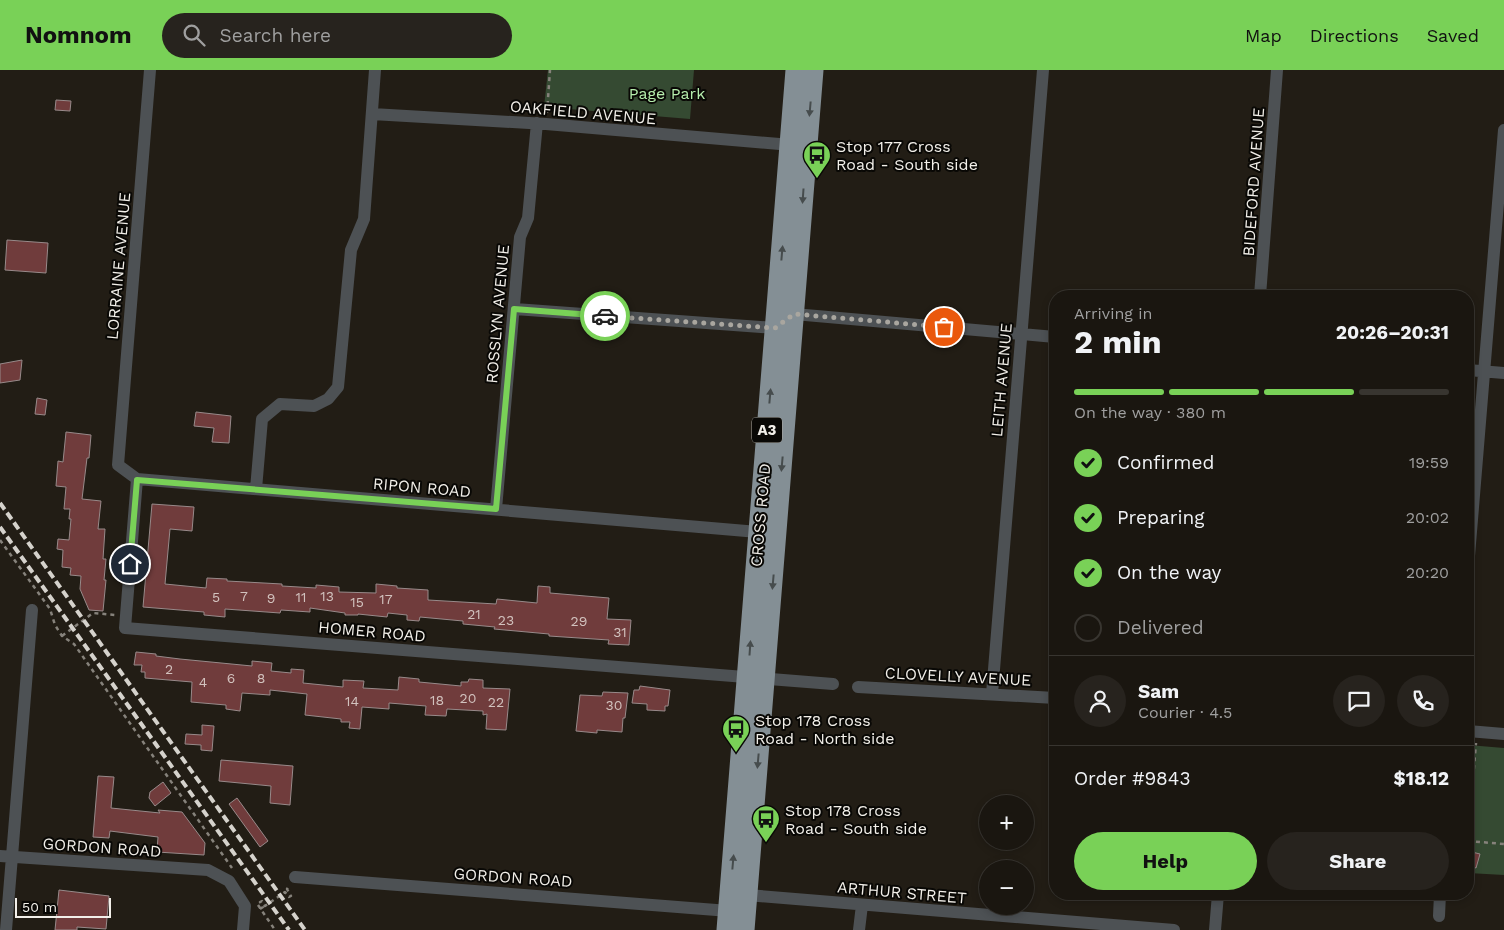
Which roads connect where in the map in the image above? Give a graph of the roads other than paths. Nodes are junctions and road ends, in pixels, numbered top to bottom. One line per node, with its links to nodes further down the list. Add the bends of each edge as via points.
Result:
1 (150, 70): 21 (street, LORRAINE AVENUE, via 118,465)
2 (375, 70): 7 (street)
3 (796, 70): 10 (highway, CROSS ROAD / A3)
4 (813, 70): 10 (highway, CROSS ROAD / A3, one-way to 10)
5 (1043, 70): 15 (street, LEITH AVENUE)
6 (1277, 70): 11 (street, BIDEFORD AVENUE)
7 (372, 114): 8 (street, OAKFIELD AVENUE); 22 (street, via 364,219 352,250 338,387 328,399 314,406 280,404 262,419)
8 (541, 124): 10 (street, OAKFIELD AVENUE); 13 (street, ROSSLYN AVENUE, via 528,218 520,237)
9 (1504, 130): 19 (street)
10 (799, 146): 12 (highway, CROSS ROAD / A3)
11 (1260, 290)
12 (786, 308): 14 (highway); 15 (street); 17 (highway, CROSS ROAD / A3)
13 (514, 309): 14 (street); 24 (street, ROSSLYN AVENUE)
14 (775, 328): 17 (highway); 25 (highway, CROSS ROAD / A3, one-way to 14)
15 (1022, 334): 16 (street); 30 (street, LEITH AVENUE)
16 (1049, 336)
17 (791, 345): 25 (highway, CROSS ROAD / A3, one-way to 25)
18 (1474, 370): 19 (street)
19 (1484, 371): 20 (street); 23 (street)
20 (1504, 373)
21 (137, 480): 22 (street, RIPON ROAD); 27 (street, HOMER ROAD, via 125,628)
22 (256, 489): 24 (street, RIPON ROAD)
23 (1474, 494)
24 (496, 509): 25 (street, RIPON ROAD)
25 (767, 533): 27 (highway, CROSS ROAD / A3)
26 (32, 610): 34 (street)
27 (756, 678): 28 (street); 36 (highway, CROSS ROAD / A3, one-way to 36); 41 (highway, CROSS ROAD / A3, one-way to 27)
28 (833, 684)
29 (858, 686): 30 (street, CLOVELLY AVENUE)
30 (992, 694): 31 (street, CLOVELLY AVENUE)
31 (1049, 698)
32 (1474, 732): 33 (street)
33 (1504, 734)
34 (6, 857): 43 (street); 44 (street, GORDON ROAD, via 208,870 231,876 245,906)
35 (295, 877): 41 (street, GORDON ROAD)
36 (747, 895): 39 (street, ARTHUR STREET); 41 (highway); 45 (highway, CROSS ROAD / A3)
37 (1218, 900): 48 (street)
38 (1440, 900): 40 (street)
39 (862, 905): 42 (street, ARTHUR STREET); 46 (street)
40 (1439, 916)
41 (728, 920)
42 (1052, 925): 47 (street, ARTHUR STREET)
43 (6, 930)
44 (243, 930)
45 (744, 930)
46 (859, 930)
47 (1174, 930)
48 (1215, 930)

